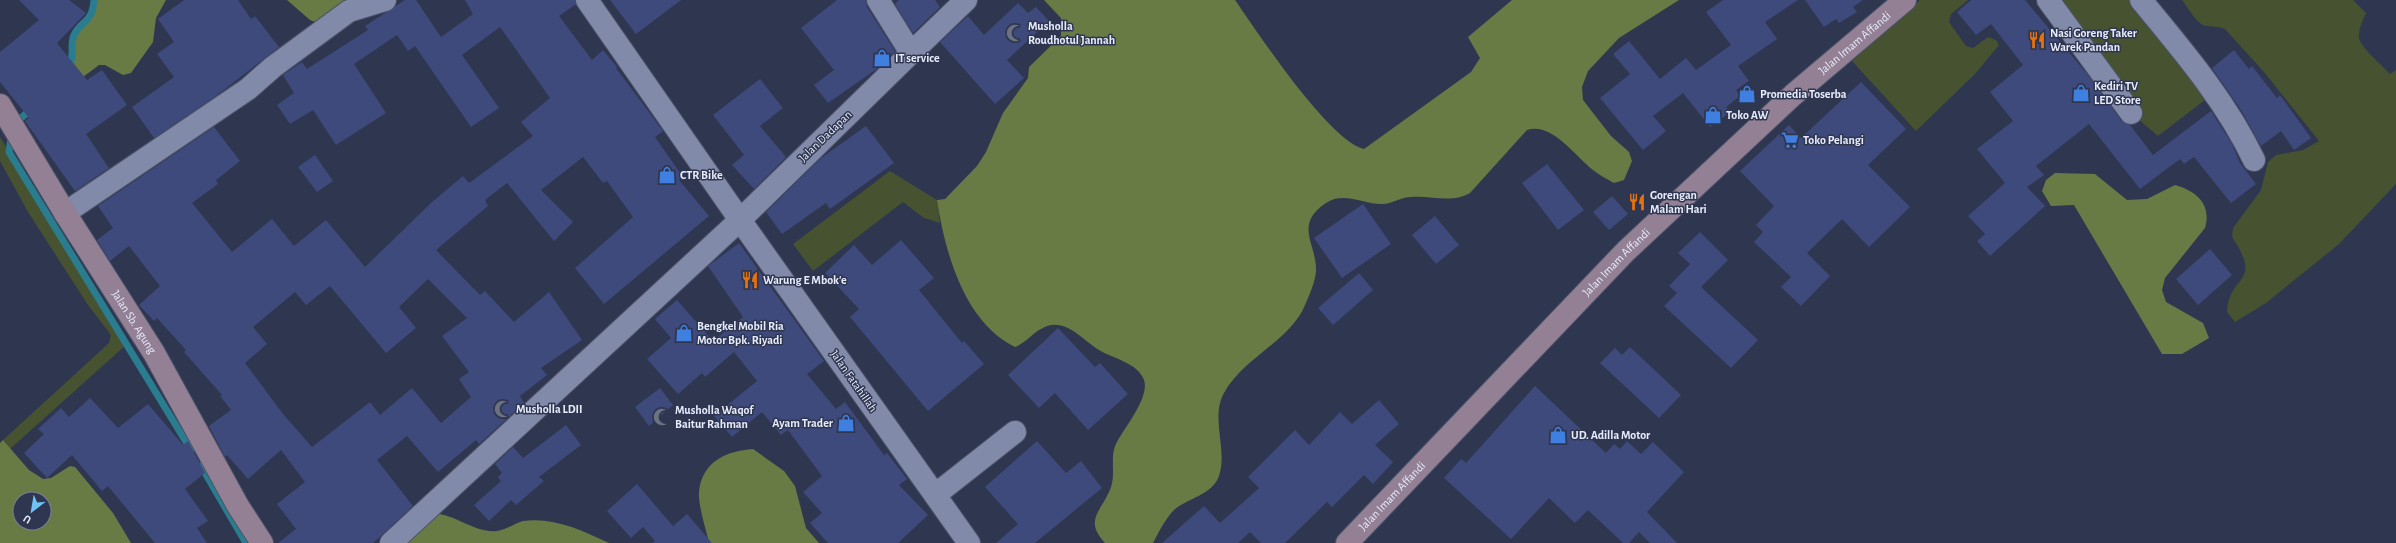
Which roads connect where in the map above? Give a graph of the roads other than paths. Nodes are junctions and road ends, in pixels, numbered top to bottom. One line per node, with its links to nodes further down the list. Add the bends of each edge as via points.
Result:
1 (385, 0): 12 (street, via 349,11 273,67 248,89)
2 (587, 0): 13 (street, Jalan Fatahillah)
3 (878, 0): 8 (street)
4 (966, 0): 8 (street, Jalan Dadapan)
5 (1905, 0): 19 (street, Jalan Imam Affandi, via 1793,95 1626,251)
6 (2048, 0): 10 (street)
7 (2141, 0): 11 (street, via 2186,55 2240,129)
8 (911, 53): 13 (street, Jalan Dadapan)
9 (0, 105): 12 (street, Jalan Sb. Agung)
10 (2131, 114)
11 (2254, 160)
12 (65, 213): 16 (street, Jalan Sb. Agung, via 154,353 238,506)
13 (740, 220): 15 (street, Jalan Fatahillah); 17 (street, Jalan Dadapan)
14 (1015, 432): 15 (street)
15 (935, 495): 18 (street, Jalan Fatahillah)
16 (262, 543)
17 (391, 543)
18 (969, 543)
19 (1346, 543)

